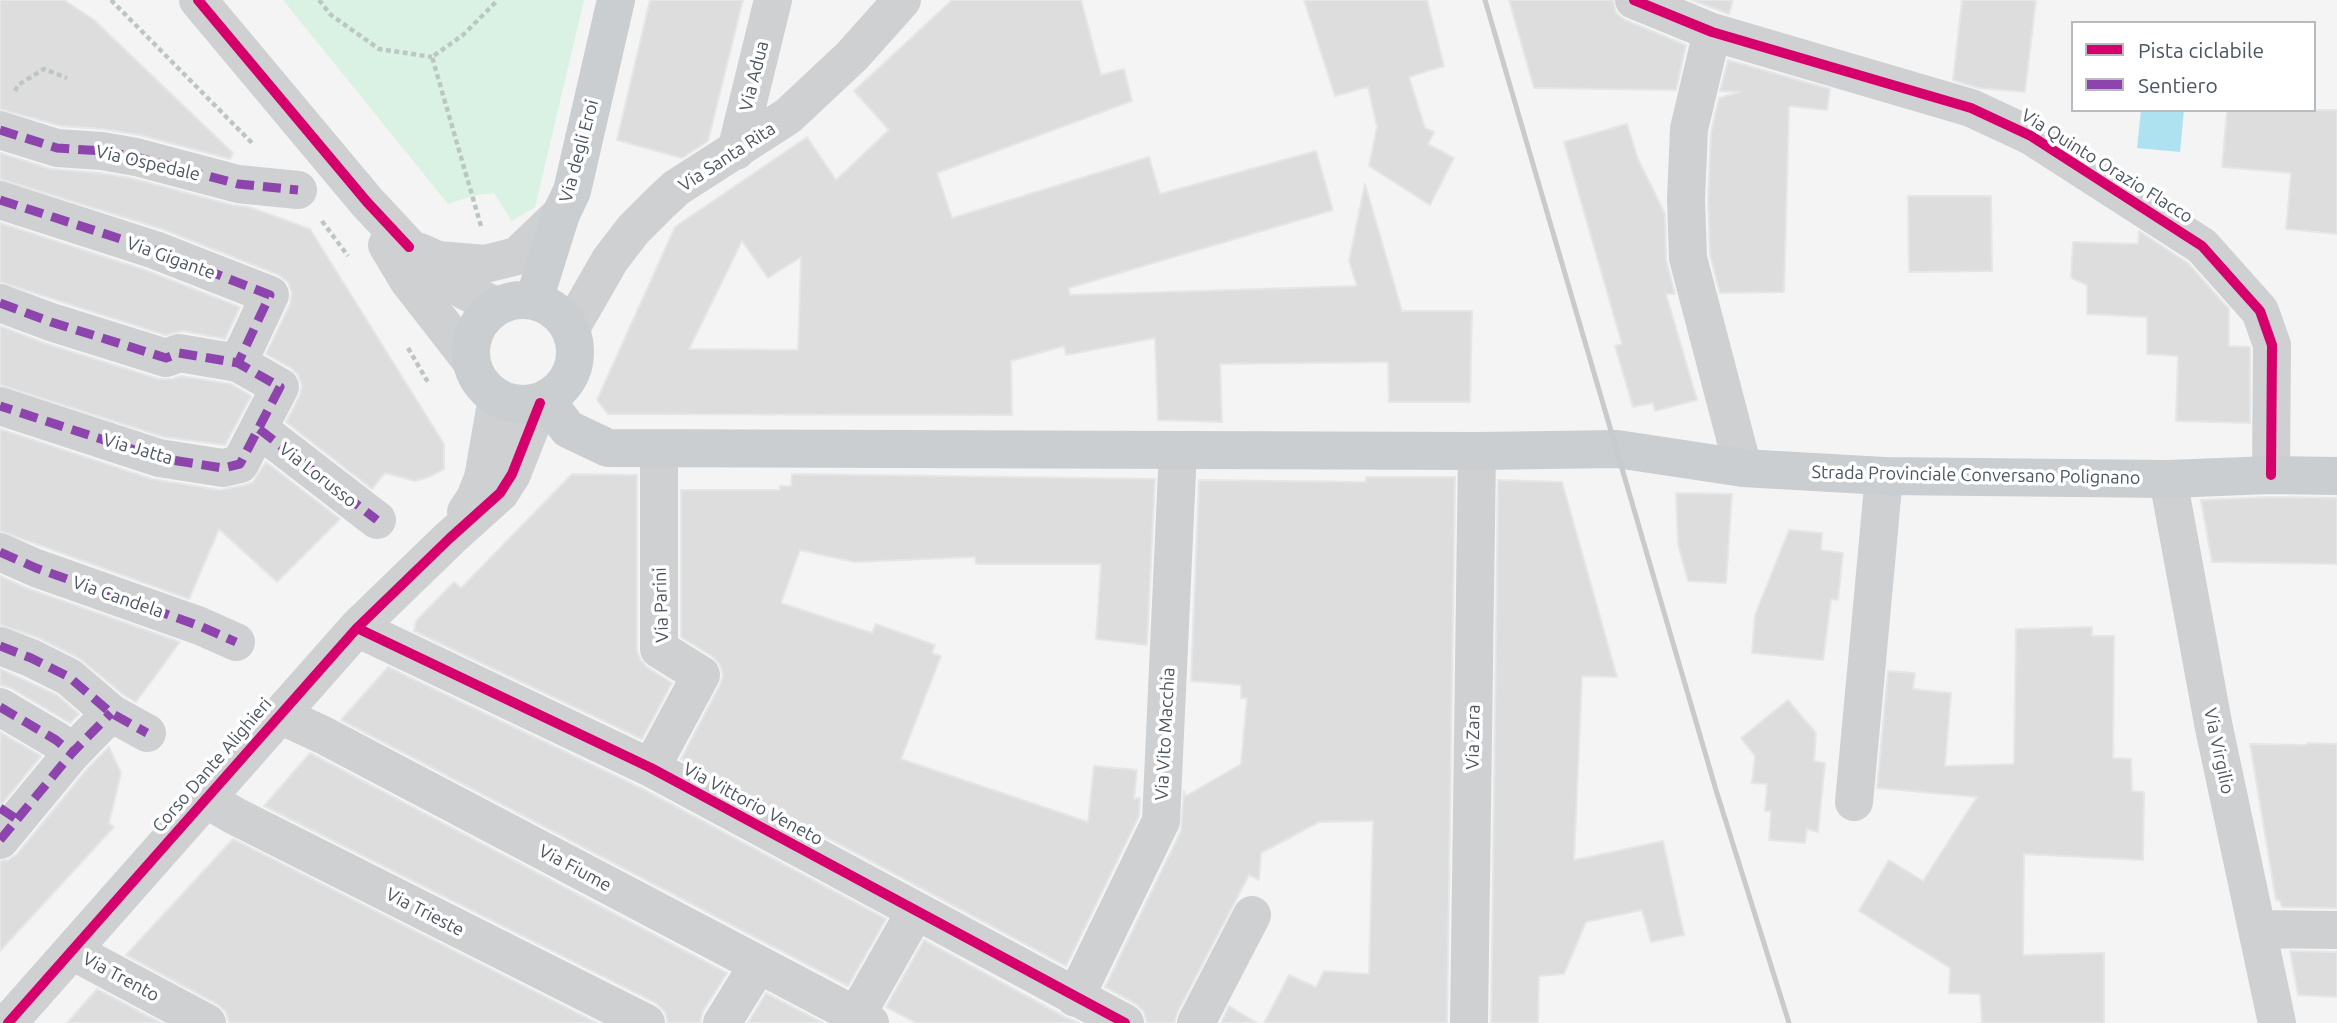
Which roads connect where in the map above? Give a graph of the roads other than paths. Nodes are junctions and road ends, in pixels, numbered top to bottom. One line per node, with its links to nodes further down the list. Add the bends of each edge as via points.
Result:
1 (198, 0): 11 (street)
2 (617, 0): 12 (main road, Via degli Eroi, via 572,191)
3 (773, 0): 8 (street, Via Adua)
4 (902, 0): 8 (street, Via Santa Rita, via 852,56 788,116)
5 (1634, 0): 6 (street, Via Quinto Orazio Flacco)
6 (1712, 32): 27 (street, via 1689,129 1688,258); 28 (street, Via Quinto Orazio Flacco, via 1971,108 2031,136 2202,246 2260,311 2272,345)
7 (0, 130): 9 (street, Via Ospedale, via 57,148 102,151 238,184)
8 (736, 151): 17 (street, Via Santa Rita, via 676,188 633,230)
9 (298, 190)
10 (0, 200): 19 (street, Via Gigante, via 155,250 270,295)
11 (367, 202): 13 (street); 18 (street, via 393,258)
12 (561, 214): 13 (street, via 517,256 485,264 438,260); 14 (main road, Via degli Eroi)
13 (409, 247): 16 (street, via 438,273)
14 (534, 300): 16 (main road); 17 (main road, via 556,310)
15 (0, 303): 19 (street, via 166,358 179,353)
16 (496, 306): 18 (main road, via 473,336)
17 (571, 328): 21 (main road, via 577,349 574,370 563,388)
18 (471, 361): 20 (main road, via 480,383)
19 (237, 363): 23 (street, Via Jatta, via 280,387)
20 (497, 398): 21 (main road, via 518,405); 33 (street, via 483,478)
21 (543, 402): 24 (main road, Strada Provinciale Conversano Polignano, via 568,429 608,447); 33 (street, via 500,493)
22 (0, 406): 23 (street, Via Jatta, via 159,457 223,468 240,464)
23 (259, 429): 32 (street, Via Lorusso)
24 (659, 449): 25 (main road, Strada Provinciale Conversano Polignano); 43 (street, Via Parini, via 659,649 701,676)
25 (1178, 450): 26 (main road, Strada Provinciale Conversano Polignano); 53 (street, Via Vito Macchia, via 1161,821)
26 (1477, 451): 27 (main road, Strada Provinciale Conversano Polignano, via 1617,449); 61 (street, Via Zara)
27 (1743, 468): 29 (main road, Strada Provinciale Conversano Polignano)
28 (2271, 475): 30 (main road, Strada Provinciale Conversano Polignano); 31 (main road, Strada Provinciale Conversano Polignano)
29 (1884, 476): 31 (main road, Strada Provinciale Conversano Polignano); 45 (street)
30 (2337, 476)
31 (2168, 479): 49 (street, Via Virgilio)
32 (377, 520)
33 (450, 538): 35 (street, Corso Dante Alighieri)
34 (0, 552): 36 (street, Via Candela)
35 (357, 628): 40 (street, Corso Dante Alighieri); 43 (street, Via Vittorio Veneto)
36 (236, 642)
37 (0, 646): 39 (street, via 69,677)
38 (0, 707): 42 (street)
39 (111, 713): 41 (street); 42 (street)
40 (280, 715): 44 (street, Corso Dante Alighieri); 52 (street, Via Fiume)
41 (147, 733)
42 (72, 753): 46 (street)
43 (651, 768): 47 (street, Via Vittorio Veneto)
44 (206, 799): 51 (street, Corso Dante Alighieri); 57 (street, Via Trieste)
45 (1854, 802)
46 (6, 823)
47 (915, 912): 53 (street, Via Vittorio Veneto); 54 (street)
48 (1252, 915): 60 (street)
49 (2257, 929): 50 (street); 62 (street, Via Virgilio)
50 (2337, 930)
51 (72, 951): 55 (street, Corso Dante Alighieri); 56 (street, Via Trento)
52 (758, 965): 54 (street, Via Fiume); 58 (street)
53 (1075, 998): 59 (street, Via Vittorio Veneto)
54 (859, 1021)
55 (8, 1023)
56 (207, 1023)
57 (646, 1023)
58 (722, 1023)
59 (1125, 1023)
60 (1196, 1023)
61 (1469, 1023)
62 (2277, 1023)

